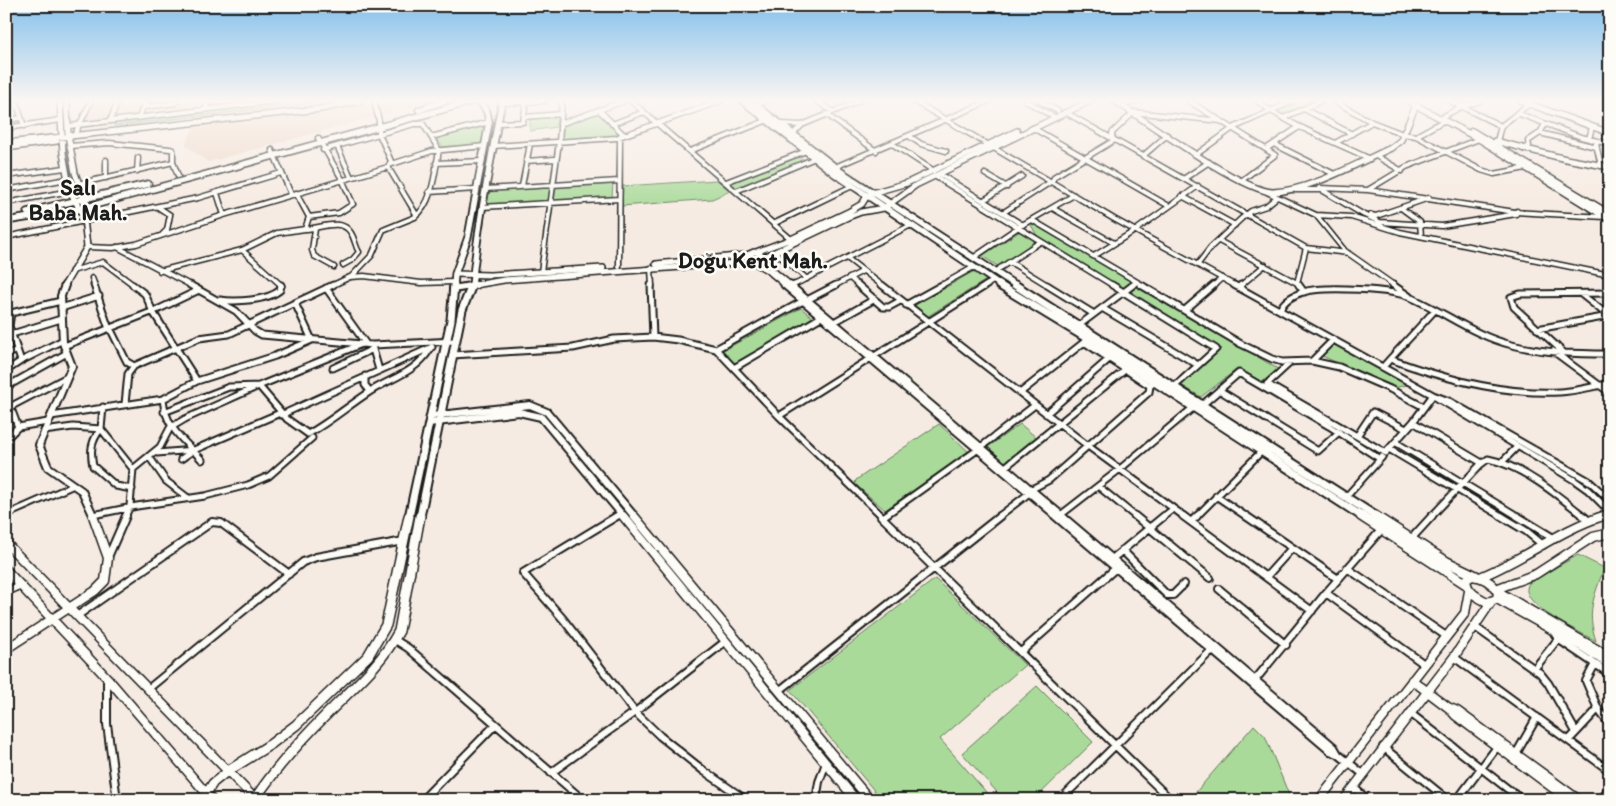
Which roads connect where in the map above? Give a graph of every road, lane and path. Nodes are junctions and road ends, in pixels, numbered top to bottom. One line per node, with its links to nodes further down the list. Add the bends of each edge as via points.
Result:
1 (62, 138): 89 (street)
2 (1114, 138): 75 (street)
3 (55, 139): 48 (street)
4 (59, 139): 58 (street)
5 (70, 139): 53 (street)
6 (323, 139): 41 (main road)
7 (362, 139): 54 (street)
8 (381, 139): 84 (street, via 391,161)
9 (433, 139): 62 (street)
10 (489, 139): 55 (main road)
11 (492, 139): 55 (main road)
12 (559, 139): 46 (street)
13 (589, 139): 46 (street)
14 (622, 139): 106 (street)
15 (675, 139): 64 (street)
16 (721, 139): 64 (street)
17 (792, 139): 63 (main road)
18 (800, 139): 87 (main road)
19 (859, 139): 65 (street)
20 (903, 139): 50 (street)
21 (913, 139): 66 (street)
22 (979, 139): 56 (street)
23 (1006, 139): 56 (street)
24 (1008, 139): 56 (street)
25 (1052, 139): 75 (street)
26 (1115, 139): 70 (street)
27 (1163, 139): 70 (street)
28 (1173, 139): 69 (street)
29 (1218, 139): 69 (street)
30 (1250, 139): 59 (street)
31 (1282, 139): 51 (street)
32 (1328, 139): 47 (street)
33 (1343, 139): 47 (street)
34 (1402, 139): 71 (street)
35 (1421, 139): 67 (street)
36 (1479, 139): 42 (street); 67 (street); 90 (street)
37 (1485, 139): 42 (street)
38 (1532, 139): 60 (street, via 1528,141 1529,146)
39 (1562, 139): 57 (street)
40 (1585, 139): 43 (street)
41 (318, 140): 61 (street); 68 (main road)
42 (1488, 140): 44 (street); 152 (street)
43 (1589, 140): 45 (street)
44 (1497, 141): 60 (street)
45 (1595, 141): 52 (street); 57 (street)
46 (559, 142): 49 (street); 73 (street)
47 (1337, 142): 76 (street)
48 (6, 143)
49 (530, 144): 55 (street); 79 (street)
50 (892, 144): 65 (street); 95 (street)
51 (1274, 144): 59 (street); 97 (street)
52 (1610, 144)
53 (70, 146): 80 (street, via 109,143 170,149 173,150); 110 (street)
54 (336, 146): 61 (street); 83 (street)
55 (489, 146): 62 (street); 78 (main road); 116 (main road)
56 (991, 146): 95 (street); 107 (street)
57 (1596, 147): 85 (street)
58 (6, 148)
59 (1266, 149): 108 (street, via 1274,155)
60 (1523, 149): 85 (street)
61 (323, 150): 86 (street)
62 (440, 150): 82 (street); 84 (street, via 412,156)
63 (806, 150): 74 (main road); 109 (street)
64 (690, 151): 109 (street)
65 (876, 151): 87 (street)
66 (946, 151)
67 (1446, 151): 90 (street, via 1494,174); 91 (street)
68 (273, 152): 94 (street); 99 (main road); 142 (main road)
69 (1197, 154): 81 (street)
70 (1143, 156): 103 (street)
71 (1376, 156): 76 (street); 91 (street)
72 (138, 158): 93 (street)
73 (555, 158): 79 (street); 111 (street)
74 (815, 158): 113 (main road); 123 (street)
75 (1086, 158): 107 (street); 140 (street)
76 (1370, 159): 97 (street)
77 (106, 160): 102 (street)
78 (482, 161): 82 (street); 116 (main road)
79 (526, 161): 112 (street)
80 (174, 162): 93 (street); 99 (street)
81 (1209, 162): 103 (street); 108 (street)
82 (436, 163): 124 (street)
83 (345, 164): 86 (street); 101 (street)
84 (389, 166): 101 (street); 154 (street)
85 (1601, 166): 88 (street)
86 (333, 167): 104 (street)
87 (835, 167): 127 (main road)
88 (1610, 167)
89 (66, 168): 98 (street); 105 (street)
90 (1526, 168): 152 (street)
91 (1402, 170): 121 (street)
92 (6, 171): 98 (street)
93 (137, 171): 102 (street)
94 (282, 173): 125 (street); 126 (street)
95 (937, 174): 127 (street); 134 (street); 139 (street); 163 (street)
96 (985, 174): 115 (street)
97 (1334, 174): 120 (street)
98 (7, 176)
99 (178, 176): 133 (main road)
100 (1022, 176): 115 (street)
101 (351, 177): 104 (street)
102 (106, 178): 110 (street)
103 (1185, 178): 114 (street)
104 (342, 179): 126 (street); 153 (street, via 352,206 342,212)
105 (67, 180): 118 (street); 122 (street)
106 (619, 181): 111 (street); 132 (street)
107 (1052, 181): 128 (street); 146 (street)
108 (1241, 181): 119 (street)
109 (726, 182): 123 (street)
110 (78, 184): 133 (street)
111 (553, 184): 112 (street); 137 (street)
112 (522, 186): 116 (street)
113 (852, 186): 127 (main road); 158 (street)
114 (1198, 186): 129 (street); 147 (street)
115 (1007, 187): 134 (street)
116 (481, 189): 124 (street); 141 (main road); 200 (main road)
117 (1317, 189): 120 (street); 121 (street); 150 (street)
118 (6, 190)
119 (1264, 190): 120 (street); 130 (street)
120 (1294, 190)
121 (1368, 190): 131 (street)
122 (70, 191): 135 (street); 136 (street)
123 (736, 191): 158 (street)
124 (429, 192): 154 (street, via 420,214)
125 (218, 193): 138 (street); 148 (street)
126 (293, 194): 148 (street); 153 (street)
127 (869, 194): 139 (main road); 170 (street, via 862,204)
128 (1074, 195): 144 (street); 166 (street)
129 (1182, 196): 140 (street); 161 (street)
130 (1277, 197): 147 (street); 149 (street)
131 (1429, 198): 143 (street); 145 (street)
132 (619, 199): 137 (street); 192 (street)
133 (85, 200): 135 (main road); 142 (street)
134 (984, 200): 146 (street)
135 (74, 202): 142 (street); 151 (main road)
136 (6, 203)
137 (549, 204): 141 (street); 198 (street)
138 (158, 206): 155 (street); 167 (street, via 170,215 167,230)
139 (887, 206): 159 (main road); 179 (street, via 848,217); 184 (main road)
140 (1169, 206): 166 (street)
141 (482, 207): 201 (main road, via 474,251)
142 (83, 208): 155 (street); 157 (main road)
143 (1401, 208): 150 (street, via 1376,216); 162 (street)
144 (1054, 209): 156 (street); 173 (street)
145 (1518, 211): 152 (street, via 1580,217); 162 (street, via 1501,218 1442,226)
146 (1004, 212): 160 (street)
147 (1247, 214): 161 (street); 176 (street)
148 (224, 215): 167 (street)
149 (1316, 215): 168 (street, via 1351,217); 180 (street)
150 (1364, 215): 162 (street, via 1380,222)
151 (6, 216)
152 (1609, 216)
153 (309, 217): 164 (street)
154 (415, 217): 203 (street, via 383,230 368,260)
155 (84, 219): 169 (street); 174 (street)
156 (1032, 220): 160 (street); 182 (street)
157 (6, 221)
158 (773, 224): 170 (street)
159 (911, 225): 183 (street); 193 (main road)
160 (1023, 225): 163 (street)
161 (1235, 225): 171 (street)
162 (1422, 225): 168 (street)
163 (1018, 228): 172 (street); 184 (street)
164 (305, 229): 165 (street); 177 (street, via 277,233)
165 (315, 229): 189 (street, via 335,224 348,228 359,252); 191 (street, via 314,256)
166 (1136, 230): 173 (street); 188 (street)
167 (162, 235): 175 (street)
168 (1421, 236): 202 (street)
169 (6, 237)
170 (791, 240): 178 (street)
171 (1219, 241): 188 (street); 190 (street)
172 (1040, 242): 186 (street); 217 (street)
173 (1114, 243): 182 (street)
174 (87, 247): 175 (street); 195 (street)
175 (117, 247): 196 (street)
176 (1306, 248): 180 (street); 210 (street)
177 (242, 250): 196 (street); 224 (street, via 282,286 281,289 272,296 244,302)
178 (756, 252): 181 (street); 185 (street)
179 (775, 252): 185 (street); 207 (street)
180 (1348, 253): 222 (street)
181 (747, 255): 187 (street, via 747,260); 192 (street)
182 (1094, 256): 209 (street)
183 (847, 258): 197 (street); 207 (street)
184 (973, 258): 199 (main road)
185 (762, 259): 187 (street); 213 (street)
186 (1010, 262): 199 (street); 235 (street)
187 (752, 263): 194 (street); 225 (street, via 768,271)
188 (1198, 264): 206 (street)
189 (343, 265)
190 (1265, 265): 210 (street); 214 (street)
191 (334, 267)
192 (619, 267): 198 (street)
193 (974, 267): 208 (main road); 229 (street)
194 (651, 268): 212 (street, via 504,280); 246 (street)
195 (72, 271): 228 (street); 234 (street, via 103,262 144,294)
196 (160, 271): 216 (street)
197 (863, 271): 205 (street); 226 (street)
198 (541, 272): 201 (street)
199 (994, 272): 242 (main road)
200 (455, 274): 201 (street); 211 (main road)
201 (474, 274): 212 (main road)
202 (1610, 275)
203 (350, 277): 211 (street); 215 (street)
204 (92, 278): 221 (street)
205 (850, 278): 223 (street); 225 (street)
206 (1222, 278): 214 (street); 231 (street)
207 (807, 279): 213 (street)
208 (994, 281): 240 (street); 250 (main road)
209 (1137, 282): 217 (street); 231 (street)
210 (1297, 283): 218 (street)
211 (453, 286): 212 (street); 251 (main road, via 452,312)
212 (472, 286): 249 (main road)
213 (792, 286): 225 (street)
214 (1239, 287): 232 (street)
215 (326, 288): 227 (street); 253 (street)
216 (199, 290): 224 (street); 234 (street)
217 (1123, 292): 230 (street); 270 (street, via 1216,349)
218 (1304, 292): 222 (street, via 1358,291); 232 (street, via 1282,304)
219 (1610, 292): 220 (street)
220 (1581, 294): 236 (street); 244 (street, via 1520,294 1512,297 1510,301 1514,307)
221 (99, 296): 228 (street); 243 (street)
222 (1411, 297): 233 (street)
223 (875, 299): 226 (street, via 887,308); 239 (street)
224 (219, 300): 241 (street)
225 (805, 301): 237 (street); 239 (street); 256 (street)
226 (900, 301): 229 (street)
227 (295, 303): 241 (street); 247 (street)
228 (61, 305): 238 (street); 245 (street, via 10,313)
229 (906, 306): 240 (street)
230 (1102, 308): 235 (street); 270 (street)
231 (1185, 310): 269 (street, via 1272,360)
232 (1280, 310): 248 (street)
233 (1436, 310): 258 (street, via 1483,335); 266 (street)
234 (152, 312): 243 (street); 254 (street)
235 (1094, 314): 242 (street)
236 (1609, 317): 244 (street)
237 (821, 318): 264 (street); 274 (street)
238 (61, 319): 245 (street); 252 (street)
239 (834, 322): 264 (street)
240 (928, 322): 264 (street); 289 (street)
241 (251, 325): 247 (street, via 262,335); 254 (street)
242 (1078, 326): 286 (main road)
243 (110, 328): 252 (street); 271 (street, via 127,362)
244 (1537, 329): 259 (street)
245 (12, 334): 257 (street)
246 (653, 337): 256 (street); 263 (street, via 604,340 573,348)
247 (312, 340): 253 (street); 280 (street, via 275,356)
248 (1333, 340): 268 (street); 272 (street)
249 (455, 341): 251 (street); 263 (main road)
250 (1086, 341): 265 (street); 275 (main road); 289 (street)
251 (442, 342): 253 (street); 255 (street); 305 (main road)
252 (63, 343): 260 (street); 267 (street)
253 (368, 345): 273 (street); 276 (street); 284 (street)
254 (174, 348): 271 (street); 280 (street)
255 (430, 349): 276 (street); 288 (street, via 416,367)
256 (716, 349): 274 (street)
257 (17, 350): 262 (street); 267 (street)
258 (1553, 351): 259 (street); 283 (street)
259 (1562, 351): 261 (street)
260 (67, 353): 278 (street, via 72,366); 285 (street)
261 (1610, 354)
262 (6, 355)
263 (452, 355): 305 (main road)
264 (873, 359): 303 (street); 320 (street)
265 (1109, 359): 275 (street); 302 (street)
266 (1390, 359): 272 (street); 283 (street, via 1417,369 1524,391 1558,392)
267 (21, 361): 277 (street)
268 (1312, 361): 269 (street); 298 (street, via 1339,366)
269 (1291, 362): 314 (street, via 1267,384)
270 (1198, 365): 286 (street)
271 (134, 366): 293 (street, via 128,374)
272 (1383, 367): 291 (street)
273 (333, 368)
274 (734, 368): 303 (street)
275 (1128, 368): 281 (main road); 307 (street)
276 (379, 370): 279 (street)
277 (6, 371)
278 (68, 376): 299 (street); 304 (street)
279 (365, 376): 288 (street, via 365,385); 301 (street)
280 (197, 381): 292 (street)
281 (1152, 384): 297 (main road); 318 (street, via 1149,392)
282 (1610, 384): 283 (street)
283 (1600, 385): 290 (street)
284 (259, 386): 300 (street, via 229,387); 301 (street); 309 (street)
285 (6, 387)
286 (1174, 387): 295 (main road)
287 (1219, 390): 295 (street); 313 (street, via 1238,374 1243,375); 313 (street, via 1318,451)
288 (370, 391): 301 (street, via 330,422 308,434)
289 (1020, 392): 294 (street)
290 (1610, 392)
291 (1433, 394): 298 (street); 319 (street); 343 (street, via 1589,481)
292 (163, 399): 293 (street); 300 (street)
293 (126, 404): 296 (street)
294 (1035, 405): 302 (street); 320 (street)
295 (1202, 405): 341 (main road)
296 (103, 407): 304 (street); 310 (street)
297 (1194, 407): 322 (main road); 333 (street)
298 (1424, 407): 306 (street)
299 (7, 408): 308 (street)
300 (164, 412): 309 (street)
301 (281, 414): 321 (street)
302 (1046, 414): 307 (street)
303 (779, 416): 351 (street)
304 (50, 419): 308 (street); 312 (street)
305 (434, 419): 347 (street, via 519,412 541,417); 359 (main road); 391 (main road, via 401,622); 409 (street, via 530,405 546,412)
306 (1413, 422): 311 (street); 330 (street)
307 (1059, 424): 318 (street); 331 (street)
308 (18, 427): 316 (street)
309 (170, 428): 321 (street); 324 (street)
310 (101, 429): 312 (street, via 73,427); 332 (street); 338 (street, via 90,448 93,466 116,486)
311 (1406, 429): 314 (street, via 1373,412); 317 (street)
312 (44, 431): 335 (street, via 40,445 48,468)
313 (1339, 432): 327 (street)
314 (1357, 436): 323 (street)
315 (312, 438): 342 (street, via 262,480 228,491)
316 (6, 439)
317 (1395, 442): 323 (street); 334 (street)
318 (1088, 446): 333 (street); 339 (street, via 1049,480)
319 (1517, 446): 329 (street); 346 (street, via 1588,490)
320 (979, 449): 331 (street); 339 (street); 351 (street)
321 (194, 450): 324 (street); 326 (street); 328 (street)
322 (1262, 451): 340 (street); 355 (main road)
323 (1387, 451): 327 (street); 337 (street)
324 (156, 453): 325 (street)
325 (150, 458): 332 (street); 342 (street, via 170,487)
326 (181, 459)
327 (1380, 459): 341 (street)
328 (202, 460)
329 (1502, 462): 330 (street, via 1493,459); 352 (street)
330 (1482, 463): 334 (street)
331 (1004, 468): 339 (street)
332 (133, 469): 338 (street)
333 (1120, 470): 336 (street); 345 (street)
334 (1463, 482): 337 (street); 358 (street)
335 (74, 486): 348 (street, via 82,490); 349 (street)
336 (1098, 486): 350 (street); 354 (street)
337 (1457, 489): 357 (street); 361 (street, via 1526,531)
338 (132, 490): 344 (street)
339 (1029, 492): 350 (street); 366 (street)
340 (1216, 496): 353 (street); 362 (street)
341 (1346, 497): 357 (main road)
342 (188, 498): 344 (street)
343 (1610, 500)
344 (130, 506): 348 (street); 364 (street)
345 (1173, 508): 353 (street); 354 (street)
346 (1610, 513): 352 (street)
347 (621, 514): 393 (street); 413 (street, via 523,573)
348 (93, 515): 364 (street)
349 (6, 516)
350 (1058, 517): 365 (street); 367 (street)
351 (883, 518): 366 (street)
352 (1588, 520): 358 (street)
353 (1191, 522): 372 (street)
354 (1150, 527): 363 (street); 373 (street)
355 (1382, 529): 368 (street); 377 (main road)
356 (1610, 533): 382 (street, via 1593,537 1536,574)
357 (1411, 539): 371 (main road, via 1447,562)
358 (1555, 539): 361 (street)
359 (405, 541): 370 (street, via 316,557 303,562); 428 (main road, via 386,625 372,651 296,725)
360 (6, 544): 384 (street)
361 (1543, 546): 371 (street, via 1498,571)
362 (1292, 548): 372 (street); 374 (street)
363 (1122, 550): 365 (street); 381 (street)
364 (108, 557): 384 (street, via 104,581 95,591)
365 (1112, 559): 383 (street)
366 (935, 568): 397 (street); 409 (street)
367 (1116, 568): 396 (street); 397 (street)
368 (1347, 568): 374 (street); 390 (street)
369 (6, 570): 376 (street)
370 (289, 574): 386 (street, via 222,523 212,522); 408 (street)
371 (1478, 576): 377 (street, via 1468,578); 382 (street, via 1489,581)
372 (1266, 577): 385 (street)
373 (1210, 578)
374 (1338, 579): 380 (street)
375 (1184, 584): 381 (street)
376 (21, 585): 379 (street); 387 (street)
377 (1468, 588): 382 (street, via 1477,598); 390 (street, via 1465,612)
378 (1219, 589): 394 (street)
379 (6, 592)
380 (1326, 593): 385 (street); 400 (street)
381 (1167, 595): 383 (street)
382 (1495, 595): 388 (street); 389 (street); 399 (street)
383 (1161, 600): 406 (street)
384 (69, 607): 386 (street); 387 (street)
385 (1312, 612): 394 (street)
386 (77, 616): 408 (street)
387 (53, 619): 395 (street); 405 (street)
388 (1475, 627): 398 (street); 403 (street)
389 (1551, 628): 392 (street); 402 (street)
390 (1446, 636): 400 (street)
391 (395, 640): 416 (street); 435 (main road, via 380,661 271,773)
392 (1558, 640): 401 (street); 403 (street)
393 (726, 641): 413 (street); 426 (street)
394 (1286, 645): 406 (street)
395 (6, 649)
396 (1212, 650): 420 (street); 423 (street, via 1330,751)
397 (1021, 652): 420 (street)
398 (1454, 657): 410 (street); 415 (street)
399 (1610, 657)
400 (1424, 664): 407 (street)
401 (1595, 664): 404 (street); 412 (street, via 1586,679)
402 (1610, 665)
403 (1535, 668): 418 (street, via 1548,683)
404 (1610, 674)
405 (107, 679): 434 (street); 437 (street, via 106,720)
406 (1256, 679): 423 (street)
407 (1412, 680): 410 (street); 425 (street)
408 (148, 689): 428 (street)
409 (779, 691): 443 (street)
410 (1426, 691): 411 (street); 414 (street)
411 (1449, 708): 422 (street); 424 (street)
412 (1598, 709): 417 (street); 418 (street)
413 (635, 712): 430 (street); 440 (street, via 660,736)
414 (1409, 713): 421 (street); 427 (street)
415 (1537, 717): 419 (street); 424 (street)
416 (494, 725): 430 (street); 438 (street)
417 (1610, 725)
418 (1576, 732): 419 (street)
419 (1569, 740): 429 (street)
420 (1116, 745): 444 (street); 445 (street)
421 (1383, 747): 431 (street); 449 (street)
422 (1497, 747): 427 (street); 436 (street)
423 (1338, 754): 425 (street)
424 (1516, 754): 436 (street)
425 (1349, 762): 431 (street); 446 (street)
426 (826, 763): 441 (street); 442 (street)
427 (1482, 768): 450 (street); 451 (street)
428 (228, 771): 434 (street, via 212,783); 435 (street)
429 (1610, 771)
430 (552, 773): 439 (street)
431 (1363, 774): 433 (street)
432 (1610, 784): 452 (street)
433 (1353, 787): 447 (street); 448 (street)
434 (209, 797)
435 (255, 799)
436 (1572, 799)
437 (117, 800)
438 (422, 800)
439 (583, 800)
440 (746, 800)
441 (816, 800)
442 (856, 800)
443 (870, 800)
444 (1060, 800)
445 (1172, 800)
446 (1319, 800)
447 (1344, 800)
448 (1368, 800)
449 (1448, 800)
450 (1457, 800)
451 (1522, 800)
452 (1602, 800)

